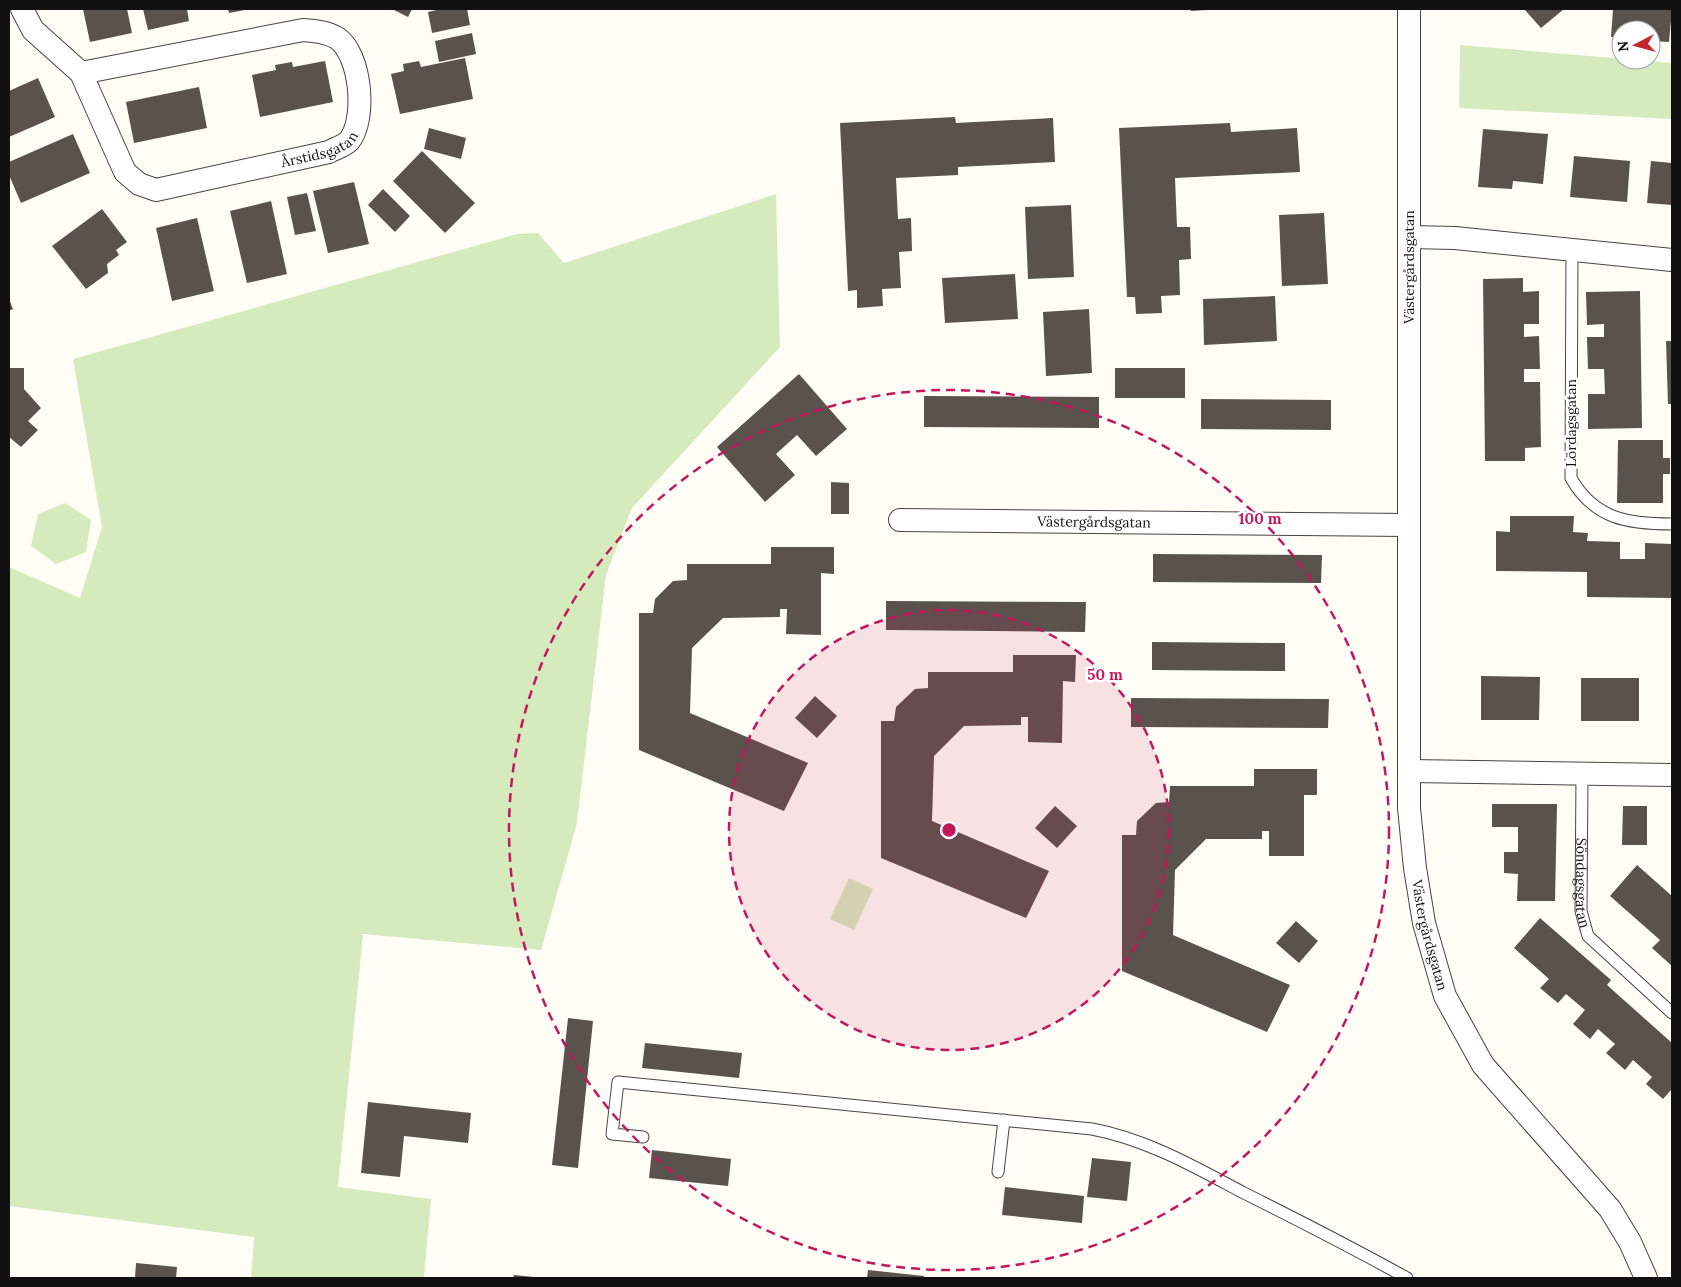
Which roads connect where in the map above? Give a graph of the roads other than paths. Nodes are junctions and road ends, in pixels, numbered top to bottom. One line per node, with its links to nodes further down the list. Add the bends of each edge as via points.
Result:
1 (22, 9): 3 (street, Årstidsgatan, via 33,30)
2 (1409, 9): 4 (street, Västergårdsgatan)
3 (80, 73): 3 (street, Årstidsgatan, via 125,172 139,184 156,190 329,152 348,142 359,119 359,92 351,53 338,38 325,33 303,30)
4 (1410, 237): 5 (street); 9 (street, Västergårdsgatan)
5 (1572, 249): 6 (street); 8 (lane, Lördagsgatan, via 1571,478 1581,495 1608,516 1647,524)
6 (1672, 260)
7 (900, 520): 9 (street, Västergårdsgatan)
8 (1672, 524)
9 (1408, 525): 10 (street, Västergårdsgatan)
10 (1410, 770): 11 (street); 18 (street, Västergårdsgatan, via 1409,808 1414,868 1429,948 1445,996 1484,1065 1610,1209)
11 (1582, 774): 12 (street); 13 (lane, Söndagsgatan, via 1580,911 1588,936)
12 (1672, 775)
13 (1672, 1014)
14 (1004, 1120): 15 (lane, via 618,1082 612,1134); 16 (lane); 17 (lane, via 1092,1129 1179,1159)
15 (643, 1137)
16 (998, 1172)
17 (1407, 1278)
18 (1646, 1278)

